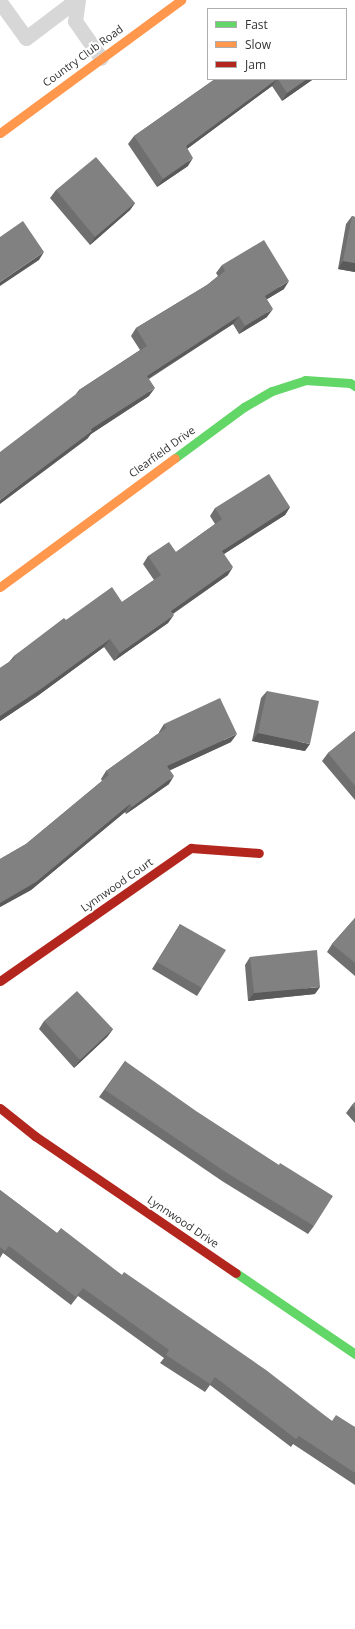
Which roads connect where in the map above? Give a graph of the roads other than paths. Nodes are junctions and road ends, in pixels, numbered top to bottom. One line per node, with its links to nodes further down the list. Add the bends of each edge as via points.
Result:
1 (77, 0): 3 (lane, via 26,38); 4 (lane, via 75,21)
2 (181, 0): 4 (street, Country Club Road)
3 (0, 2)
4 (101, 58): 5 (street, Country Club Road)
5 (0, 133)
6 (355, 386): 7 (street, Clearfield Drive, via 350,383 306,380 272,391 244,407)
7 (0, 587)
8 (259, 853): 9 (street, Lynnwood Court, via 191,848)
9 (0, 981)
10 (0, 1108): 11 (street, Lynnwood Drive, via 41,1140)
11 (355, 1354)

